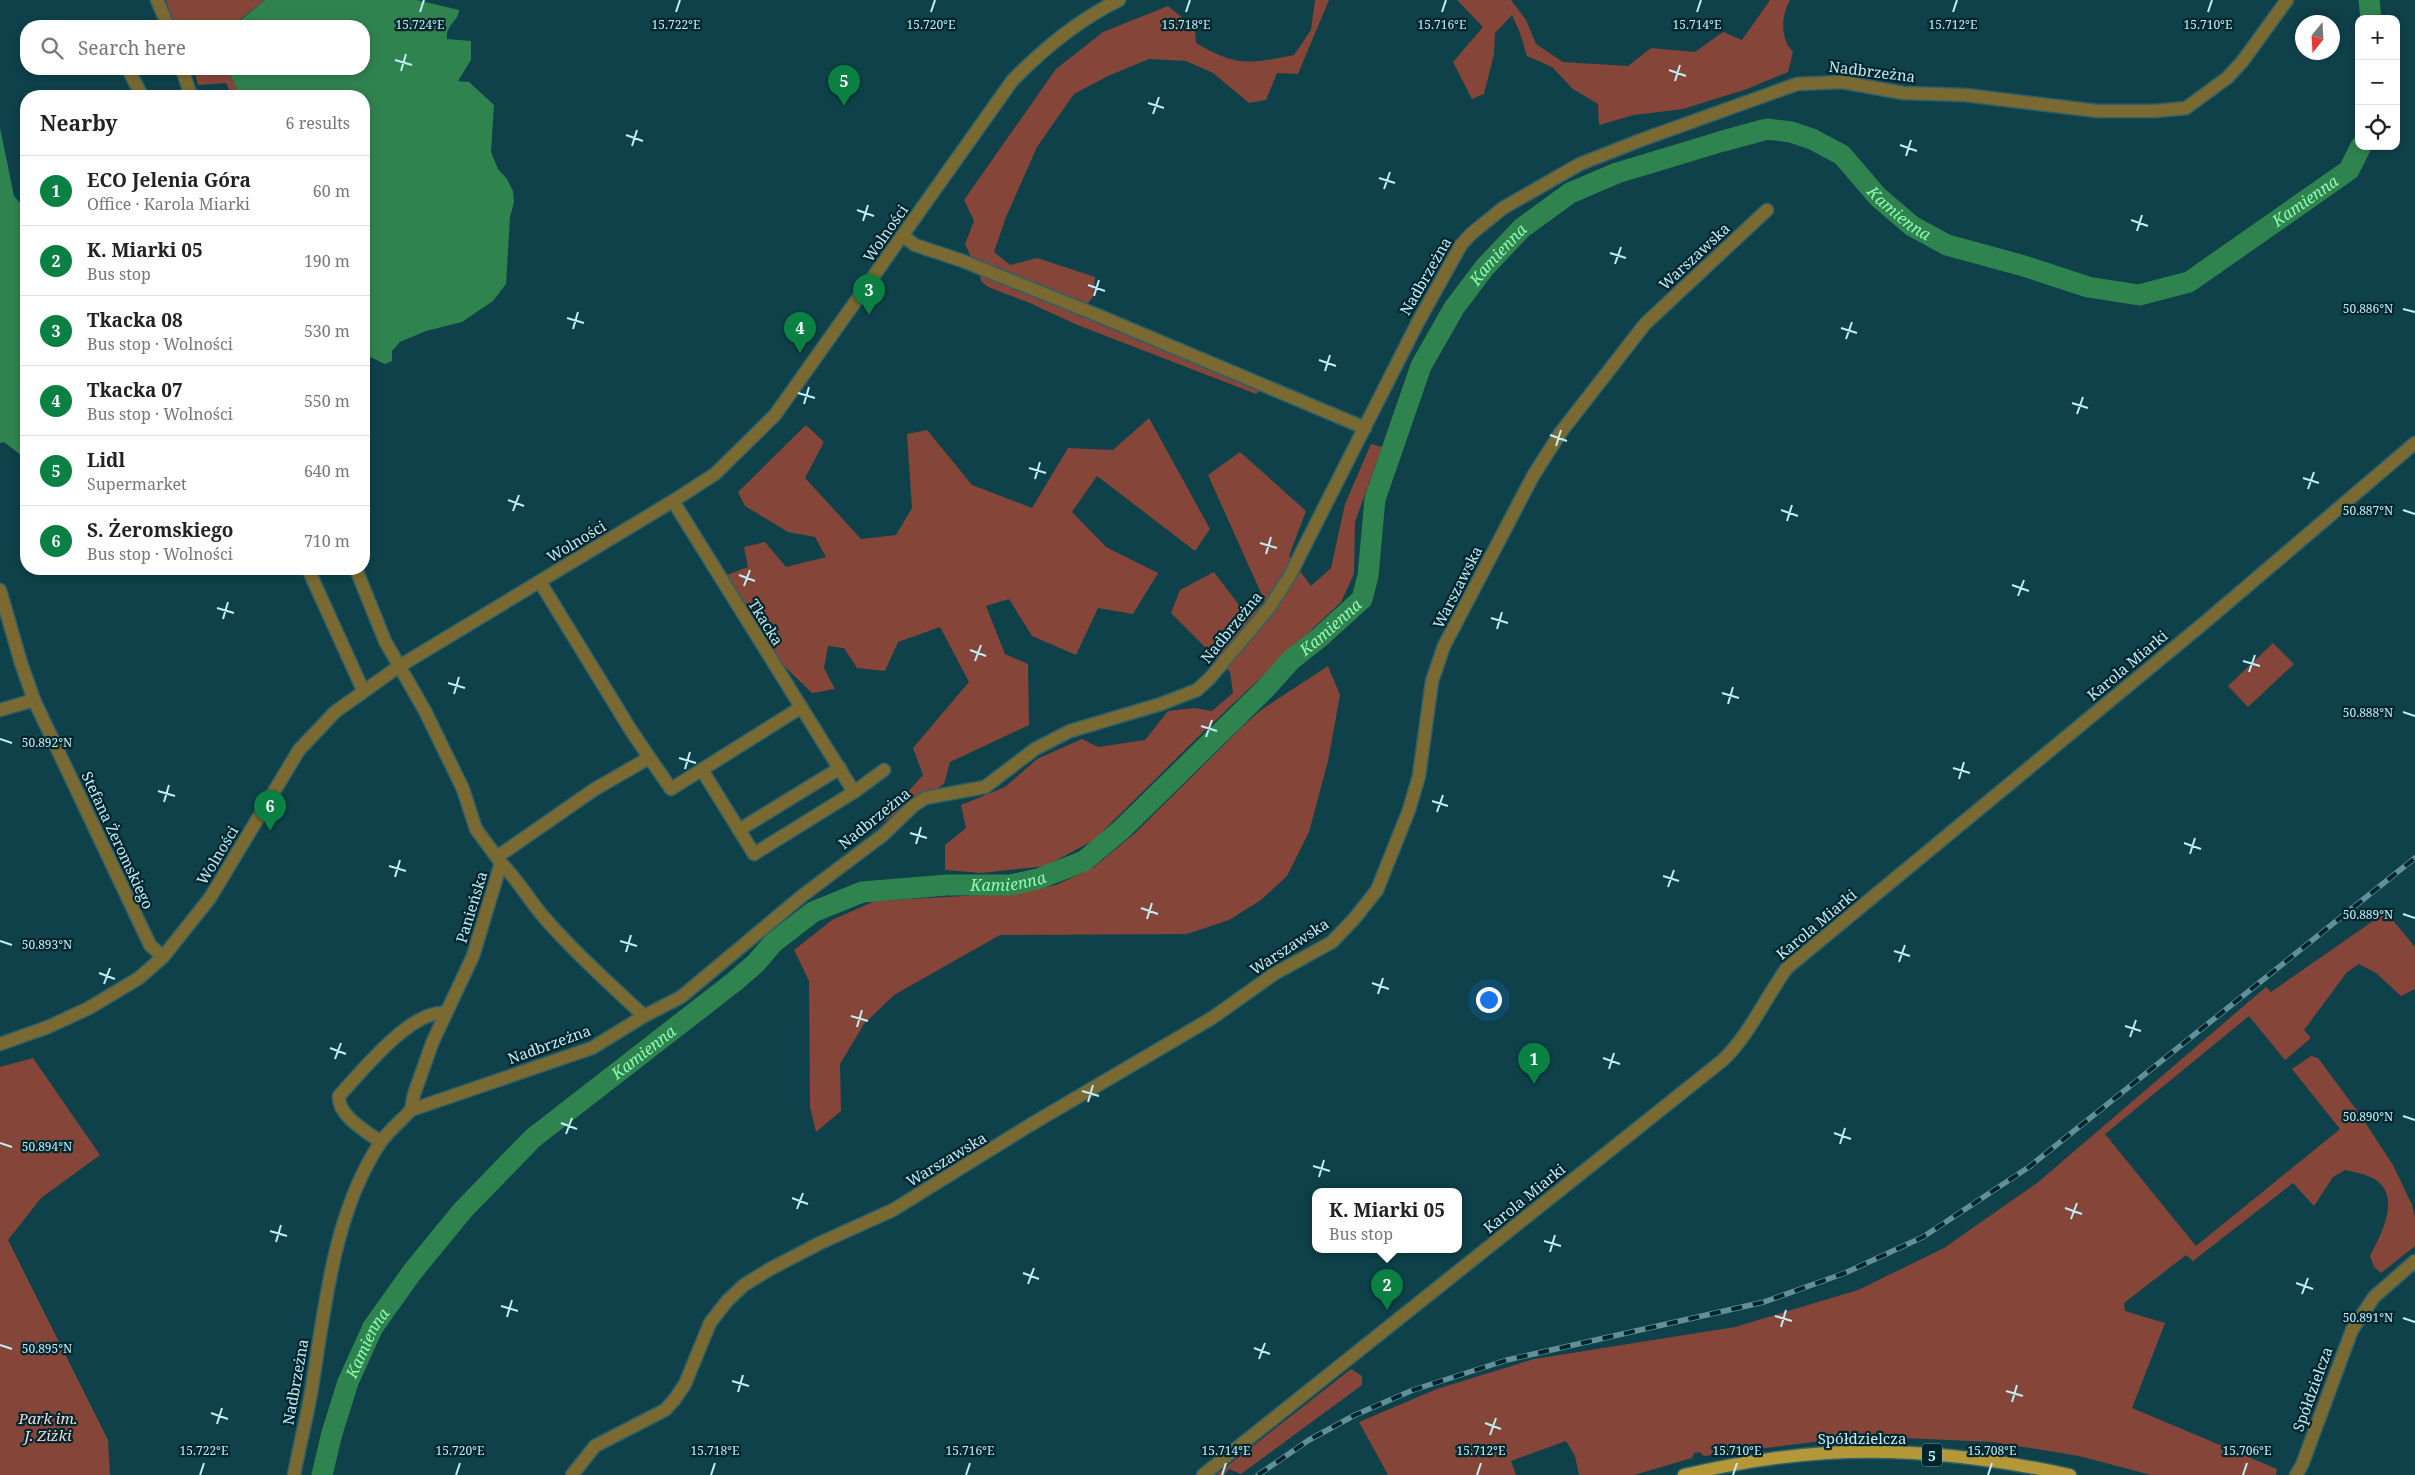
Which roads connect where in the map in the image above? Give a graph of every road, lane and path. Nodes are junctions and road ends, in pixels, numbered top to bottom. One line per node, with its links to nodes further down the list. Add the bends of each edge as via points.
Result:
1 (158, 0): 4 (street)
2 (1119, 0): 10 (street, Wolności, via 1086,18 1047,47 1012,81)
3 (2287, 0): 11 (street, Nadbrzeżna, via 2242,62 2227,78 2186,108 2097,111 1965,94 1902,93 1842,82 1816,82 1790,86 1580,164 1503,208 1460,245)
4 (166, 20)
5 (131, 75): 7 (street)
6 (184, 75): 8 (street)
7 (139, 90)
8 (189, 90)
9 (1767, 210): 39 (street, Warszawska, via 1645,324 1561,432 1533,476 1444,646 1432,681 1419,776 1409,810 1377,890 1354,919 1332,942 1274,974 1212,1018 893,1210 770,1268 744,1286 710,1323 685,1384 665,1410 595,1446)
10 (903, 236): 11 (street, via 916,245 1003,277); 13 (street, Wolności, via 775,415 714,474)
11 (1365, 428): 32 (street, Nadbrzeżna, via 1289,578 1263,616 1198,690 1070,731 1035,749 986,787 925,798 691,990)
12 (2415, 443): 40 (street, Karola Miarki, via 1787,968 1740,1044 1723,1060)
13 (673, 502): 16 (street, Wolności); 21 (street, Tkacka)
14 (311, 575): 19 (street)
15 (358, 575): 18 (street, Panieńska)
16 (540, 582): 18 (street, Wolności); 23 (street)
17 (0, 590): 20 (street, Stefana Żeromskiego)
18 (398, 667): 19 (street, Wolności); 29 (street, Panieńska, via 425,711 463,789 476,828)
19 (363, 690): 30 (street, Wolności, via 316,729 299,750 210,898)
20 (34, 700): 22 (street); 30 (street, Stefana Żeromskiego, via 150,946)
21 (800, 708): 24 (street, Tkacka); 25 (street)
22 (0, 710)
23 (649, 758): 25 (street, via 671,789); 29 (street, via 595,789)
24 (840, 768): 27 (street, Tkacka); 28 (street)
25 (702, 770): 28 (street)
26 (884, 770): 27 (street)
27 (854, 792): 28 (street, via 754,854)
28 (739, 830)
29 (499, 860): 31 (street, Panieńska, via 473,956); 32 (street, via 542,914)
30 (164, 957): 33 (street, Wolności, via 139,978 88,1008)
31 (444, 1013): 34 (street, Panieńska); 35 (street, via 436,1012 409,1025 339,1096 338,1103 344,1111)
32 (644, 1016): 34 (street, Nadbrzeżna, via 592,1048)
33 (0, 1044)
34 (411, 1110): 35 (street, Nadbrzeżna)
35 (381, 1142): 38 (street, Nadbrzeżna, via 344,1222 334,1258)
36 (2413, 1267): 37 (street, Spółdzielcza, via 2374,1297 2352,1330)
37 (2299, 1472)
38 (294, 1475)
39 (572, 1475)
40 (1204, 1475)
41 (1684, 1475): 42 (main road, Spółdzielcza / 5, via 1767,1459 1853,1452 1945,1456)
42 (2070, 1475)

